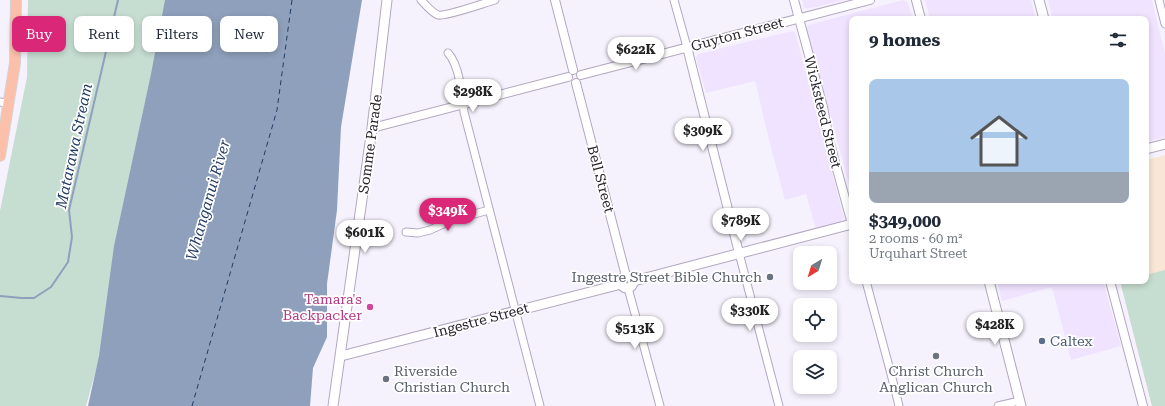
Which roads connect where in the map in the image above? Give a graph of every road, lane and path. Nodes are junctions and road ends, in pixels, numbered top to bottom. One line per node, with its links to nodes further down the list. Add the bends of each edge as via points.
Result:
1 (16, 0): 21 (main road, via 15,63)
2 (387, 0): 23 (main road, Somme Parade)
3 (421, 0): 4 (street, via 434,13 441,15)
4 (495, 0)
5 (555, 0): 18 (street)
6 (674, 0): 16 (street)
7 (794, 0): 14 (street, Wicksteed Street)
8 (870, 0): 14 (street, Guyton Street)
9 (916, 0): 12 (street)
10 (1039, 0): 13 (main road)
11 (1159, 0): 15 (street)
12 (920, 16)
13 (1043, 16)
14 (799, 18): 16 (street, Guyton Street); 28 (street, Wicksteed Street)
15 (1165, 24)
16 (687, 47): 19 (street, Guyton Street); 31 (street)
17 (448, 53): 22 (street, via 454,61)
18 (571, 74): 19 (street, via 577,71); 20 (street, via 570,81); 22 (street)
19 (581, 75): 20 (street)
20 (576, 83): 32 (street, Bell Street)
21 (4, 103): 26 (main road)
22 (464, 105): 23 (street); 27 (street)
23 (372, 128): 37 (main road, Somme Parade)
24 (1165, 144): 25 (main road)
25 (1149, 148)
26 (0, 156)
27 (489, 210): 30 (street, via 452,220 430,230); 36 (street)
28 (849, 213)
29 (849, 225): 31 (main road, Ingestre Street)
30 (406, 232)
31 (739, 253): 32 (main road, Ingestre Street); 42 (street)
32 (627, 282): 36 (main road, Ingestre Street); 41 (street, Bell Street)
33 (867, 284): 43 (street)
34 (990, 284): 38 (main road)
35 (1111, 284): 45 (street)
36 (514, 311): 37 (main road, Ingestre Street); 40 (street)
37 (341, 356): 39 (main road, Somme Parade)
38 (1020, 403): 44 (street)
39 (333, 406)
40 (540, 406)
41 (660, 406)
42 (779, 406)
43 (899, 406)
44 (998, 406)
45 (1143, 406)

